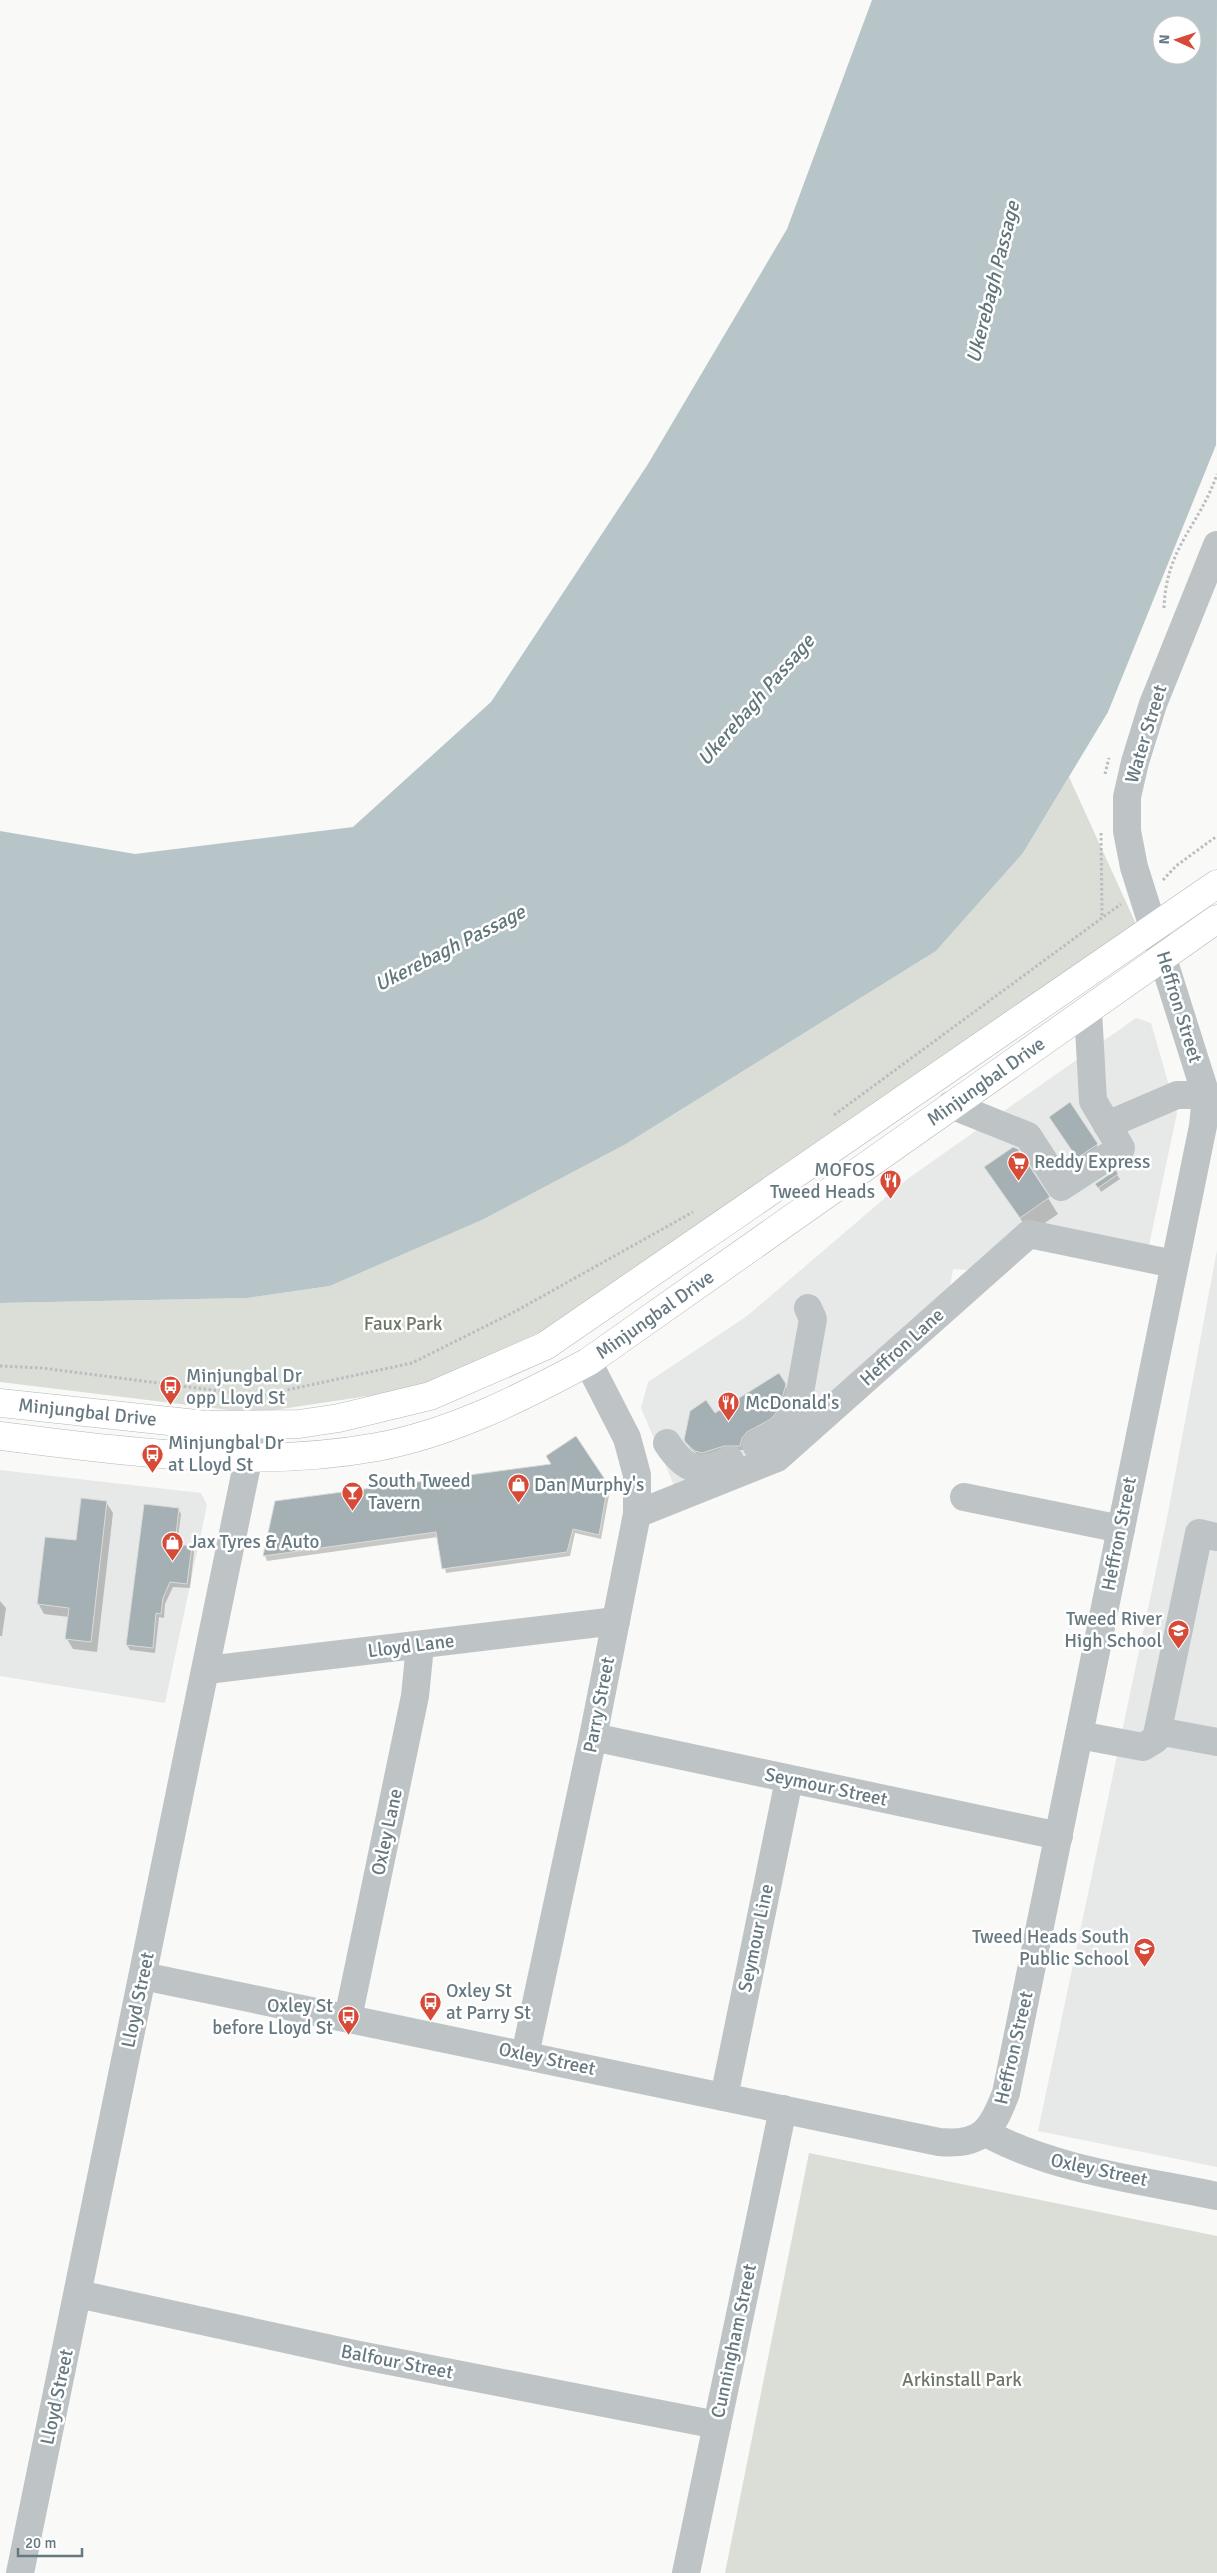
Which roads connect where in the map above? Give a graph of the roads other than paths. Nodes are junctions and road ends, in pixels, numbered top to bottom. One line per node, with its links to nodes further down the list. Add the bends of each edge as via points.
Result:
1 (1217, 545): 4 (street, Water Street, via 1153,704 1129,788 1127,831)
2 (1217, 884): 4 (main road, Minjungbal Drive)
3 (1217, 919): 5 (main road, Minjungbal Drive)
4 (1154, 929): 5 (street, Heffron Street); 14 (main road, Minjungbal Drive, via 545,1346 430,1396 339,1418)
5 (1163, 957): 6 (main road, Minjungbal Drive); 7 (street, Heffron Street)
6 (1088, 1010): 8 (main road, Minjungbal Drive); 9 (street, via 1093,1101)
7 (1206, 1095): 9 (street, via 1177,1095); 10 (street, Heffron Street, via 1204,1126)
8 (950, 1105): 9 (street, via 1028,1136 1061,1187 1121,1148); 12 (main road, Minjungbal Drive)
9 (1107, 1125)
10 (1174, 1264): 19 (street, Heffron Lane, via 1029,1234 777,1458); 20 (street, Heffron Street)
11 (808, 1308): 16 (street, via 813,1319 797,1409 792,1420 711,1469 696,1470 676,1457)
12 (588, 1362): 17 (main road, Minjungbal Drive, via 520,1399 457,1424 378,1446 309,1456); 19 (street, Parry Street, via 627,1438 637,1475)
13 (0, 1403): 14 (main road, Minjungbal Drive, via 162,1422)
14 (251, 1426): 17 (street, Lloyd Street)
15 (0, 1436): 17 (main road, Minjungbal Drive, via 176,1456)
16 (667, 1443)
17 (248, 1460): 24 (street, Lloyd Street)
18 (964, 1497): 20 (street)
19 (637, 1514): 22 (street, Parry Street)
20 (1121, 1529): 26 (street, Heffron Street)
21 (1217, 1537): 25 (street, via 1199,1533)
22 (616, 1621): 23 (street, Lloyd Lane); 27 (street, Parry Street)
23 (420, 1646): 24 (street, Lloyd Lane); 32 (street, Oxley Lane, via 415,1696)
24 (207, 1670): 31 (street, Lloyd Street)
25 (1158, 1731): 26 (street, via 1156,1739 1142,1747); 28 (street)
26 (1079, 1735): 30 (street, Heffron Street)
27 (593, 1737): 29 (street, Seymour Street); 33 (street, Parry Street)
28 (1217, 1742)
29 (789, 1780): 30 (street, Seymour Street); 34 (street, Seymour Line)
30 (1059, 1836): 36 (street, Heffron Street, via 1006,2093 998,2115)
31 (143, 1976): 32 (street, Oxley Street); 38 (street, Lloyd Street)
32 (348, 2018): 33 (street, Oxley Street)
33 (525, 2055): 34 (street, Oxley Street)
34 (724, 2096): 35 (street, Oxley Street)
35 (783, 2109): 36 (street, Oxley Street, via 952,2143 972,2141); 39 (street, Cunningham Street)
36 (986, 2133): 37 (street, Oxley Street, via 1014,2148 1051,2160)
37 (1217, 2196)
38 (78, 2294): 39 (street, Balfour Street, via 354,2354); 40 (street, Lloyd Street)
39 (717, 2425): 41 (street, Cunningham Street)
40 (20, 2573)
41 (686, 2573)

